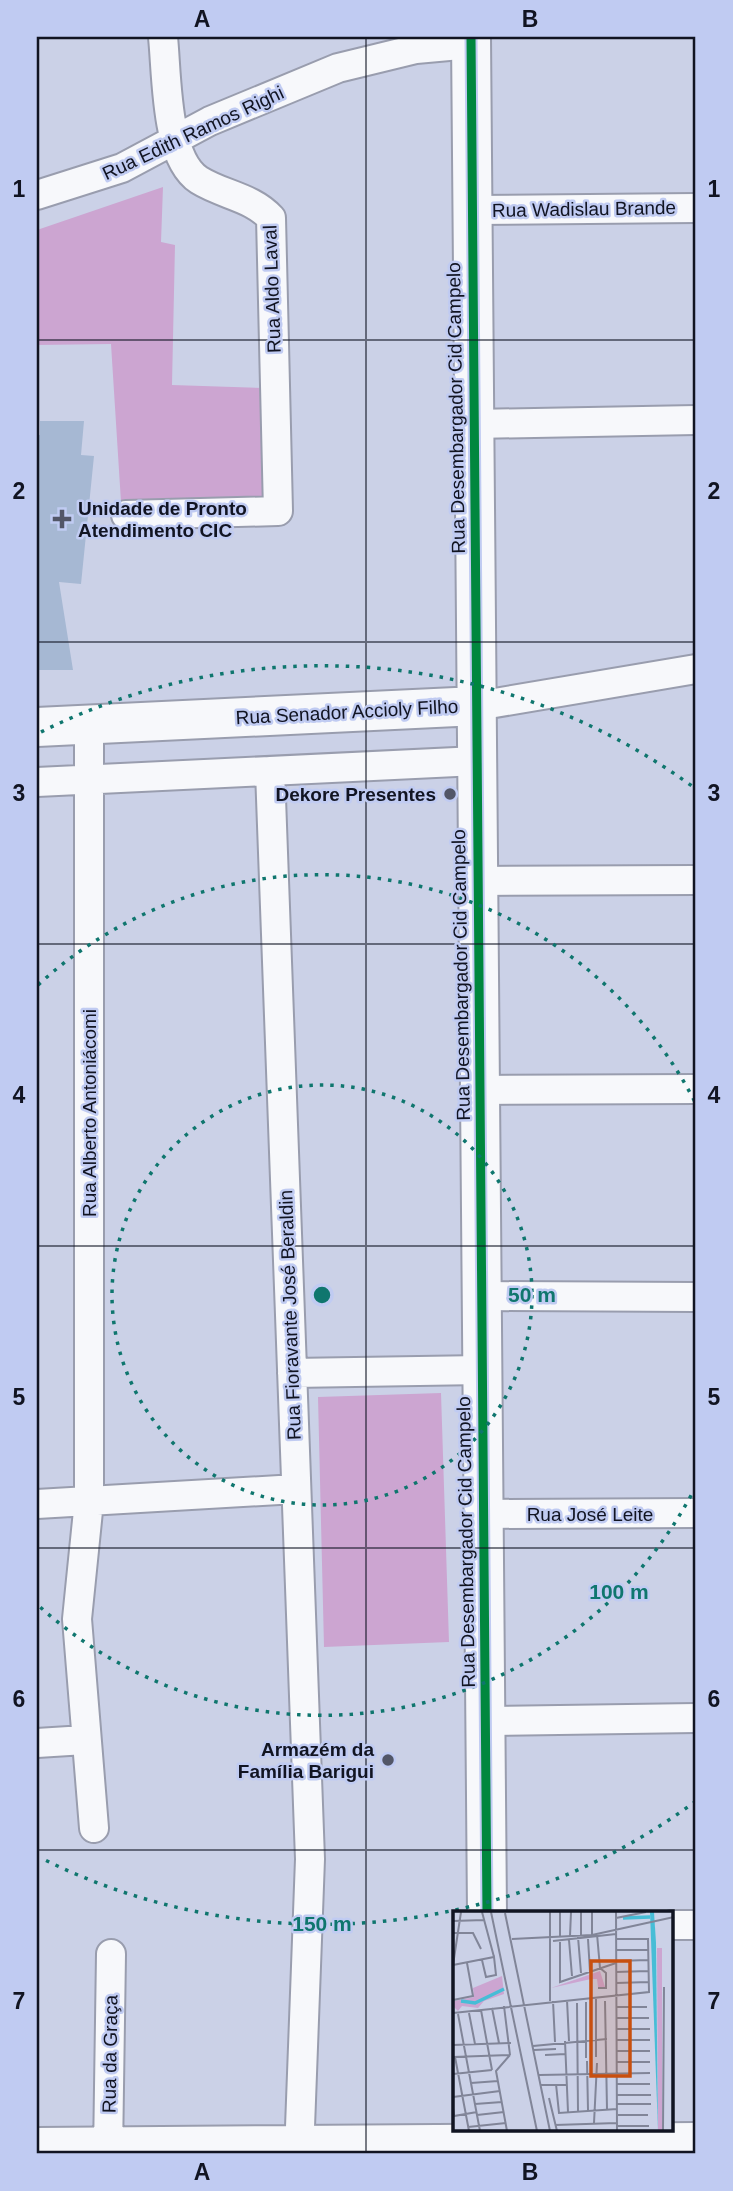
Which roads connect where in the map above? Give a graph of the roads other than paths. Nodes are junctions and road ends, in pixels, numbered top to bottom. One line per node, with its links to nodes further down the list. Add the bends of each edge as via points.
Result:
1 (163, 37): 3 (street, Rua Aldo Laval)
2 (471, 41): 3 (street, Rua Edith Ramos Righi, via 338,68); 6 (street, Rua Desembargador Cid Campelo)
3 (174, 139): 4 (street, Rua Edith Ramos Righi, via 122,168); 9 (street, Rua Aldo Laval, via 186,169 252,203 271,218 278,511)
4 (37, 195)
5 (696, 208): 6 (street, Rua Wadislau Brande)
6 (472, 210): 8 (street, Rua Desembargador Cid Campelo)
7 (696, 420): 8 (street)
8 (474, 424): 11 (street, Rua Desembargador Cid Campelo)
9 (126, 515)
10 (696, 669): 11 (street, Rua Senador Accioly Filho)
11 (477, 706): 12 (street, Rua Senador Accioly Filho); 14 (street, Rua Desembargador Cid Campelo)
12 (89, 725): 13 (street, Rua Senador Accioly Filho); 16 (street, Rua Alberto Antoniácomi)
13 (37, 727)
14 (477, 761): 15 (street); 19 (street, Rua Desembargador Cid Campelo)
15 (270, 771): 16 (street); 25 (street, Rua Fioravante José Beraldin)
16 (89, 780): 17 (street); 27 (street, Rua Alberto Antoniácomi)
17 (37, 782)
18 (696, 880): 19 (street)
19 (478, 881): 21 (street, Rua Desembargador Cid Campelo)
20 (696, 1089): 21 (street)
21 (480, 1090): 22 (street, Rua Desembargador Cid Campelo)
22 (482, 1296): 23 (street); 24 (street, Rua Desembargador Cid Campelo)
23 (696, 1297)
24 (482, 1370): 25 (street); 30 (street, Rua Desembargador Cid Campelo)
25 (292, 1373): 26 (street, Rua Fioravante José Beraldin)
26 (296, 1489): 27 (street); 44 (street, Rua Fioravante José Beraldin, via 310,1859)
27 (89, 1501): 28 (street); 33 (street, Rua Alberto Antoniácomi, via 77,1619)
28 (37, 1504)
29 (696, 1513): 30 (street, Rua José Leite)
30 (483, 1514): 32 (street, Rua Desembargador Cid Campelo)
31 (696, 1718): 32 (street)
32 (485, 1721): 36 (street, Rua Desembargador Cid Campelo)
33 (85, 1740): 34 (street); 35 (street, Rua Alberto Antoniácomi)
34 (37, 1743)
35 (94, 1828)
36 (487, 1911)
37 (674, 1925): 38 (street)
38 (696, 1925)
39 (111, 1954): 43 (street, Rua da Graça)
40 (696, 2137): 41 (street)
41 (489, 2141): 44 (street)
42 (37, 2142): 43 (street)
43 (109, 2147): 44 (street)
44 (299, 2147)

